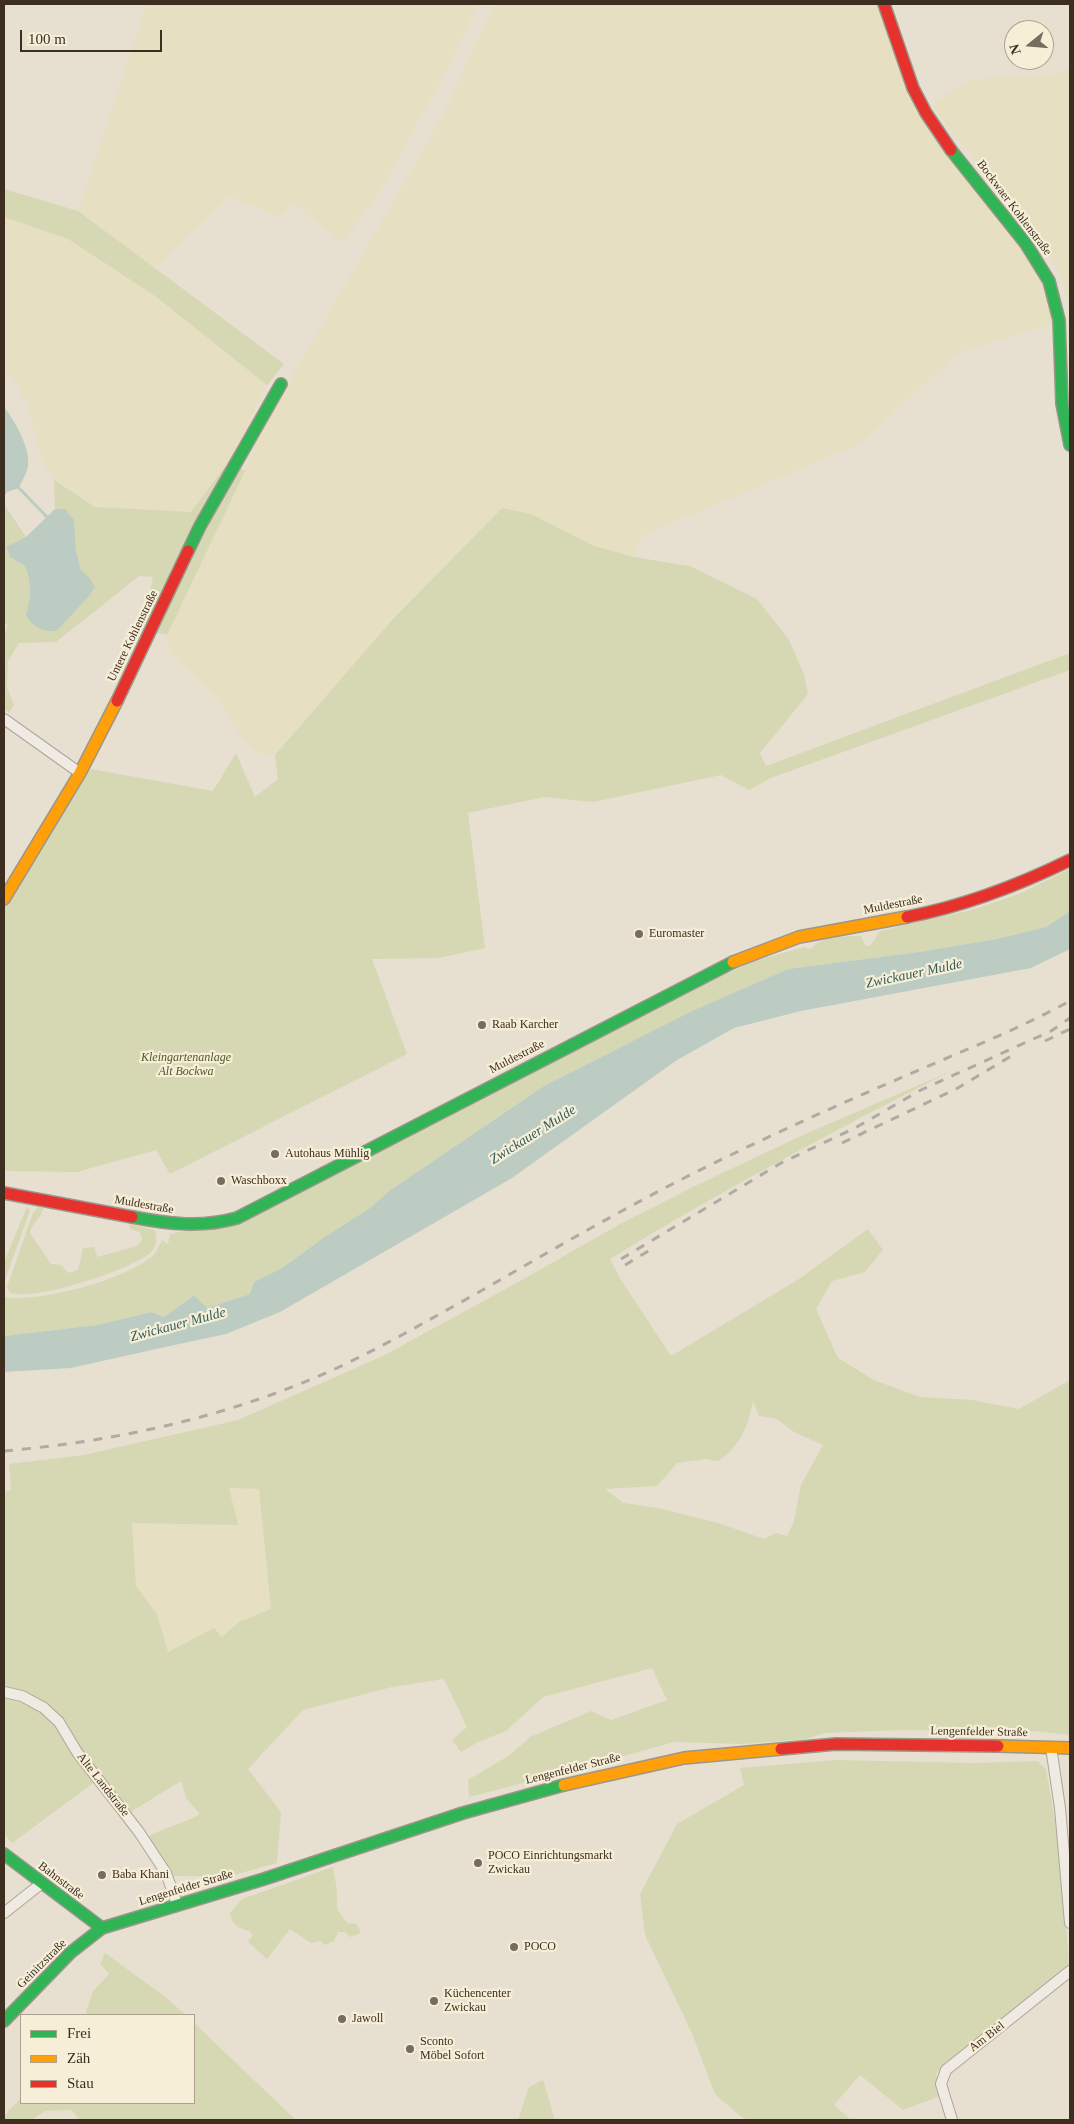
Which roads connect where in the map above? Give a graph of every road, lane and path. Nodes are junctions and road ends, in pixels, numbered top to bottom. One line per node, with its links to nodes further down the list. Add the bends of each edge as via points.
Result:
1 (884, 4): 3 (main road, Bockwaer Kohlenstraße, via 914,89 927,115 1016,231 1049,282 1059,329 1062,417)
2 (281, 384): 5 (main road, Untere Kohlenstraße, via 200,526)
3 (1070, 445)
4 (4, 719): 5 (street)
5 (80, 773): 7 (main road, Untere Kohlenstraße)
6 (1070, 860): 8 (main road, Muldestraße, via 1017,884 927,913 811,935 752,953 237,1218 215,1224 166,1224)
7 (4, 898)
8 (4, 1193)
9 (4, 1692): 15 (street, Alte Landstraße, via 22,1696 44,1708 59,1722 77,1752 139,1832 166,1873)
10 (1051, 1747): 11 (main road, Lengenfelder Straße); 12 (street); 15 (main road, Lengenfelder Straße, via 836,1744 684,1758 577,1780 510,1799)
11 (1070, 1748)
12 (1066, 1828): 17 (street)
13 (4, 1854): 14 (main road, Bahnstraße)
14 (42, 1884): 16 (street); 18 (main road, Bahnstraße)
15 (177, 1904): 18 (main road, Lengenfelder Straße)
16 (4, 1913)
17 (1070, 1923)
18 (102, 1928): 20 (main road, Geinitzstraße, via 70,1953)
19 (1070, 1971): 21 (street, Am Biel, via 946,2070 941,2084)
20 (4, 2021)
21 (952, 2120)

